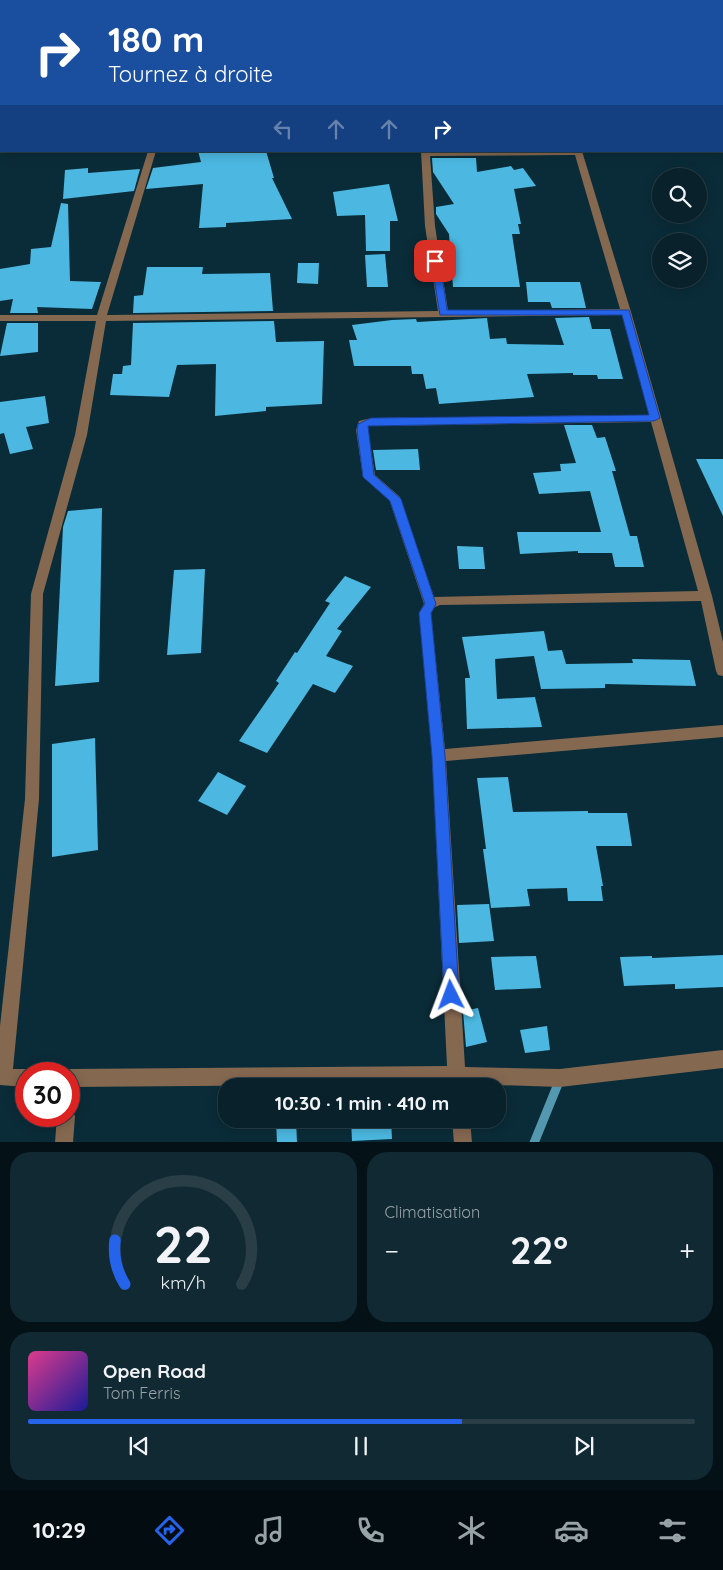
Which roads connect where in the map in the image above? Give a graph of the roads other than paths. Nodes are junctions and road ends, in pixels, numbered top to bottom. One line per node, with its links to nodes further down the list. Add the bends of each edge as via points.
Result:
1 (152, 152): 7 (street, via 122,242)
2 (425, 152): 3 (street); 5 (street, via 430,226)
3 (578, 152): 4 (street)
4 (626, 312): 5 (street); 8 (street)
5 (443, 313): 7 (street)
6 (0, 318): 7 (street)
7 (102, 319): 15 (street, via 81,435 37,594 32,799)
8 (654, 418): 9 (street); 10 (street, via 363,424 368,477 395,499)
9 (706, 596): 10 (street, via 438,600); 11 (street)
10 (430, 604): 13 (street, via 425,613)
11 (723, 671)
12 (723, 732): 13 (street)
13 (438, 756): 18 (street)
14 (723, 1059): 20 (street, via 560,1078)
15 (2, 1071): 16 (street)
16 (15, 1075)
17 (80, 1078): 19 (street)
18 (456, 1078)
19 (218, 1079)
20 (506, 1079)
21 (65, 1127): 23 (street)
22 (462, 1128): 24 (street)
23 (64, 1142)
24 (464, 1142)

